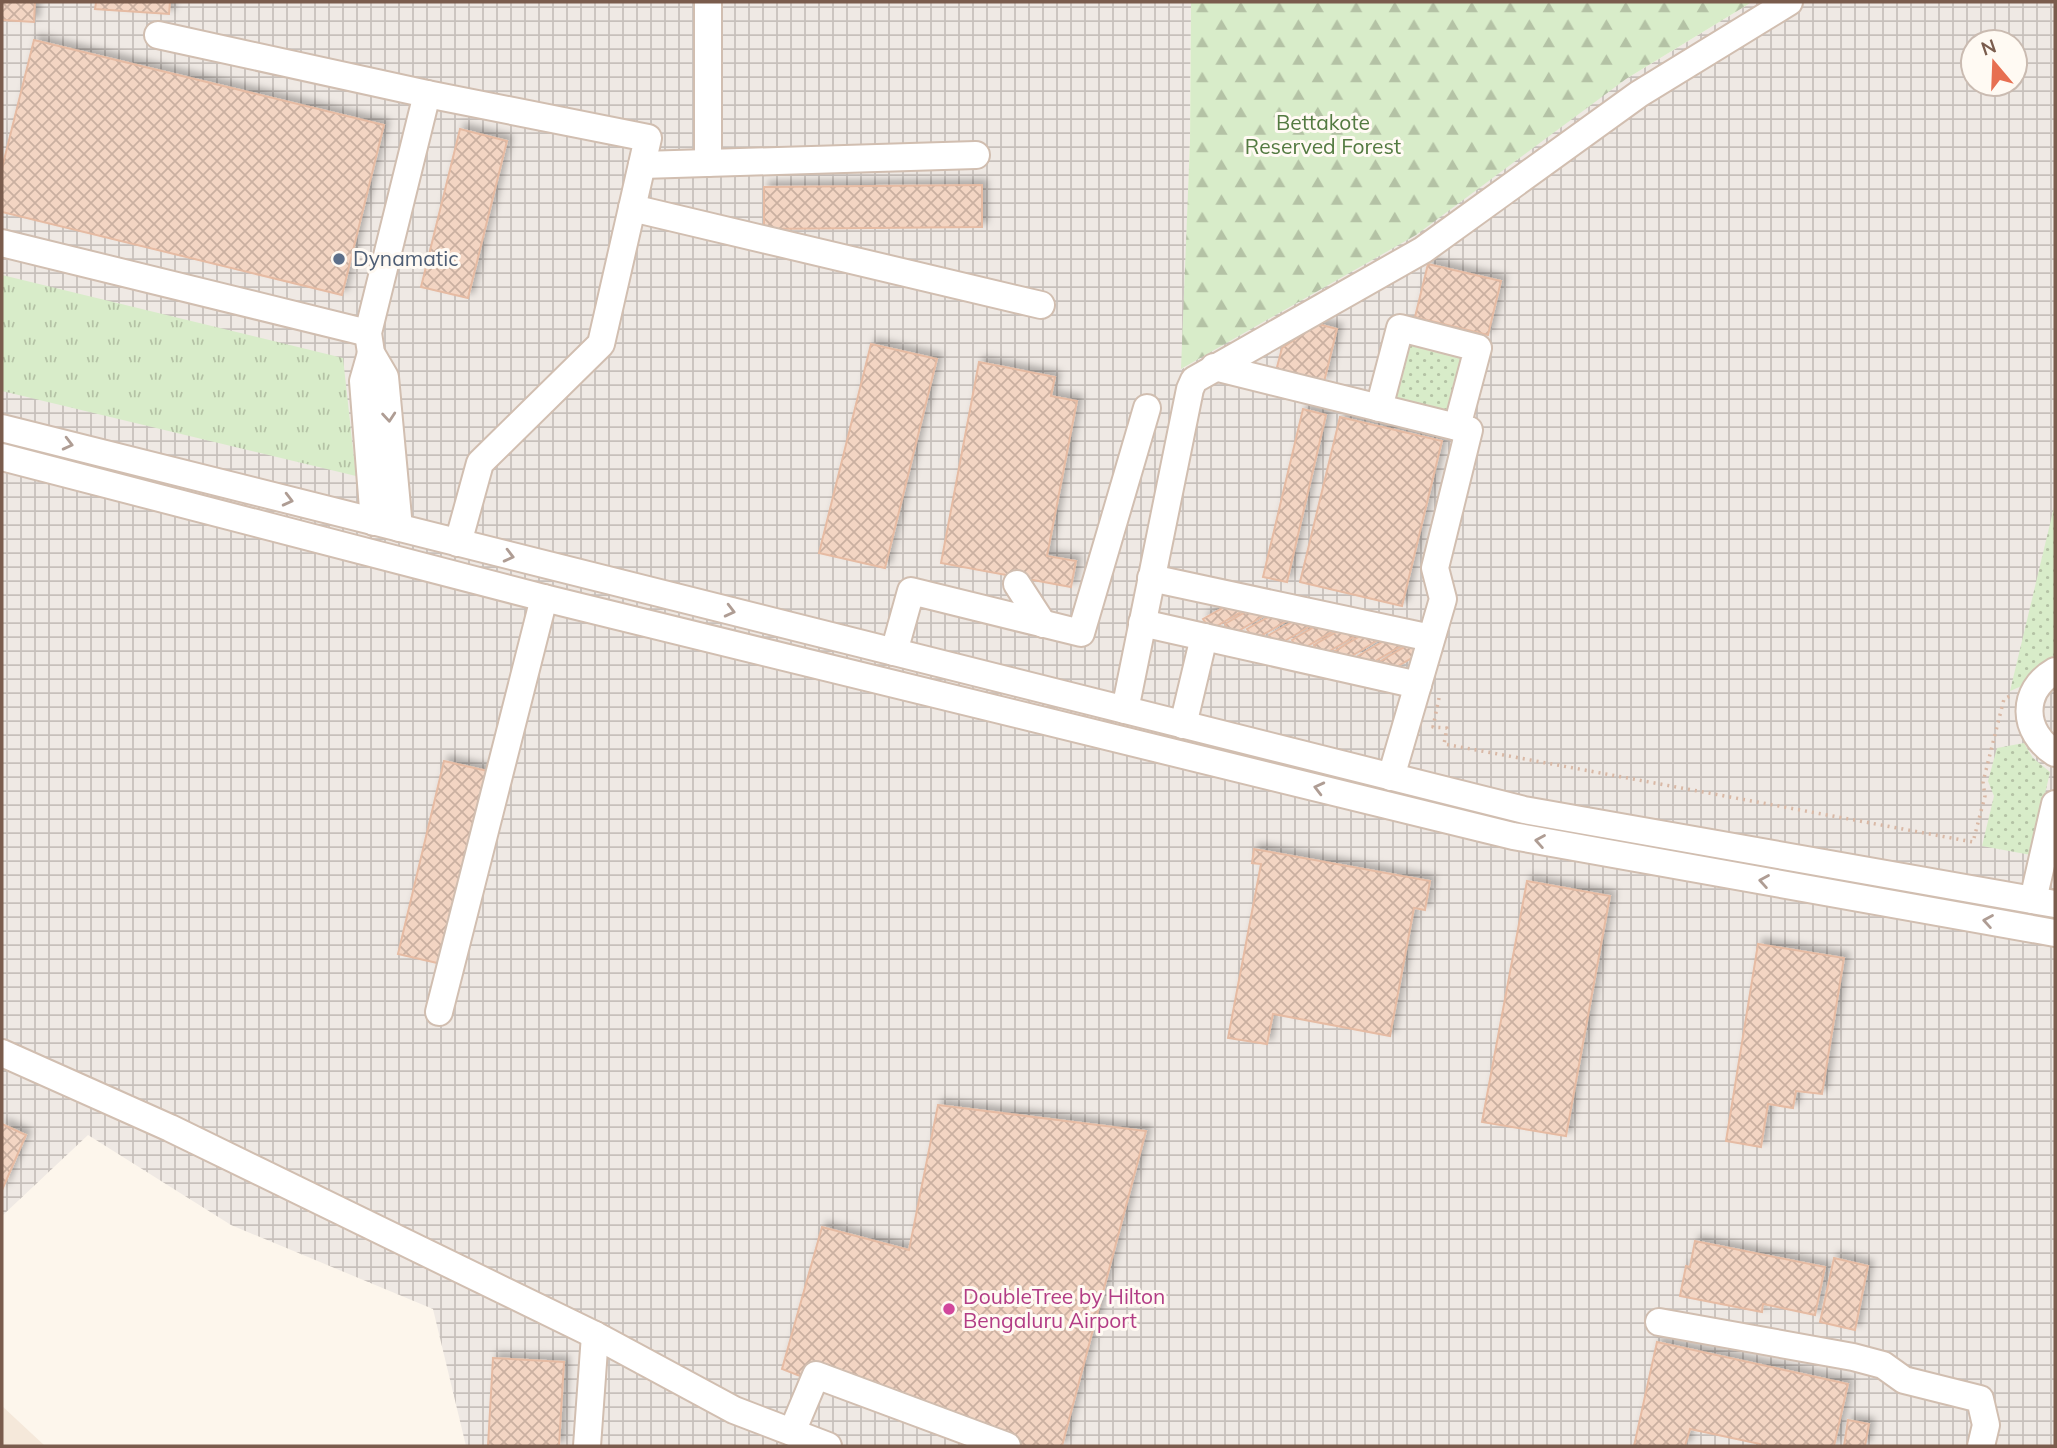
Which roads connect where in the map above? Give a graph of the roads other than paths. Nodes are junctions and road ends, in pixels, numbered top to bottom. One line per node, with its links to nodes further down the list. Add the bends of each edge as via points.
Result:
1 (708, 2): 6 (street)
2 (1789, 2): 12 (street, via 1639,94 1423,250)
3 (158, 35): 4 (street)
4 (426, 94): 7 (street, via 648,138); 11 (street)
5 (976, 155): 6 (street)
6 (708, 163): 7 (street)
7 (642, 164): 8 (street)
8 (632, 208): 10 (street); 19 (street, via 601,344 480,463)
9 (2, 243): 11 (street)
10 (1041, 305)
11 (369, 343): 18 (street, via 363,381)
12 (1214, 367): 14 (street); 20 (street, via 1190,389)
13 (1147, 408): 24 (street, via 1081,633)
14 (1379, 408): 15 (street); 15 (street, via 1400,328 1413,331 1478,348)
15 (1457, 427): 26 (street, via 1469,430 1435,568 1443,599)
16 (2, 428): 18 (street, one-way to 18)
17 (2, 457): 22 (street)
18 (386, 525): 19 (street)
19 (458, 543): 27 (street, one-way to 27)
20 (1151, 578): 23 (street); 26 (street)
21 (1017, 584): 24 (street)
22 (544, 598): 36 (street, one-way to 22, via 1513,836); 37 (street)
23 (1142, 623): 25 (street); 30 (street)
24 (1043, 624): 27 (street, via 911,591)
25 (1204, 637): 29 (street); 31 (street)
26 (1431, 638): 29 (street)
27 (894, 652): 30 (street)
28 (2055, 671): 32 (street, via 2033,694 2029,717 2038,738)
29 (1430, 686): 33 (street)
30 (1125, 710): 31 (street)
31 (1183, 725): 33 (street)
32 (2055, 753)
33 (1391, 777): 35 (street, via 1524,810)
34 (2055, 804): 35 (street)
35 (2044, 902)
36 (2055, 933)
37 (439, 1012)
38 (2, 1053): 40 (street, via 170,1128)
39 (1659, 1322): 45 (street, via 1853,1357 1883,1365 1904,1380 1980,1399 1986,1425)
40 (594, 1335): 41 (street, via 734,1410); 42 (street)
41 (792, 1432): 43 (street); 44 (street, via 816,1375)
42 (587, 1446)
43 (828, 1446)
44 (1007, 1446)
45 (1981, 1446)

